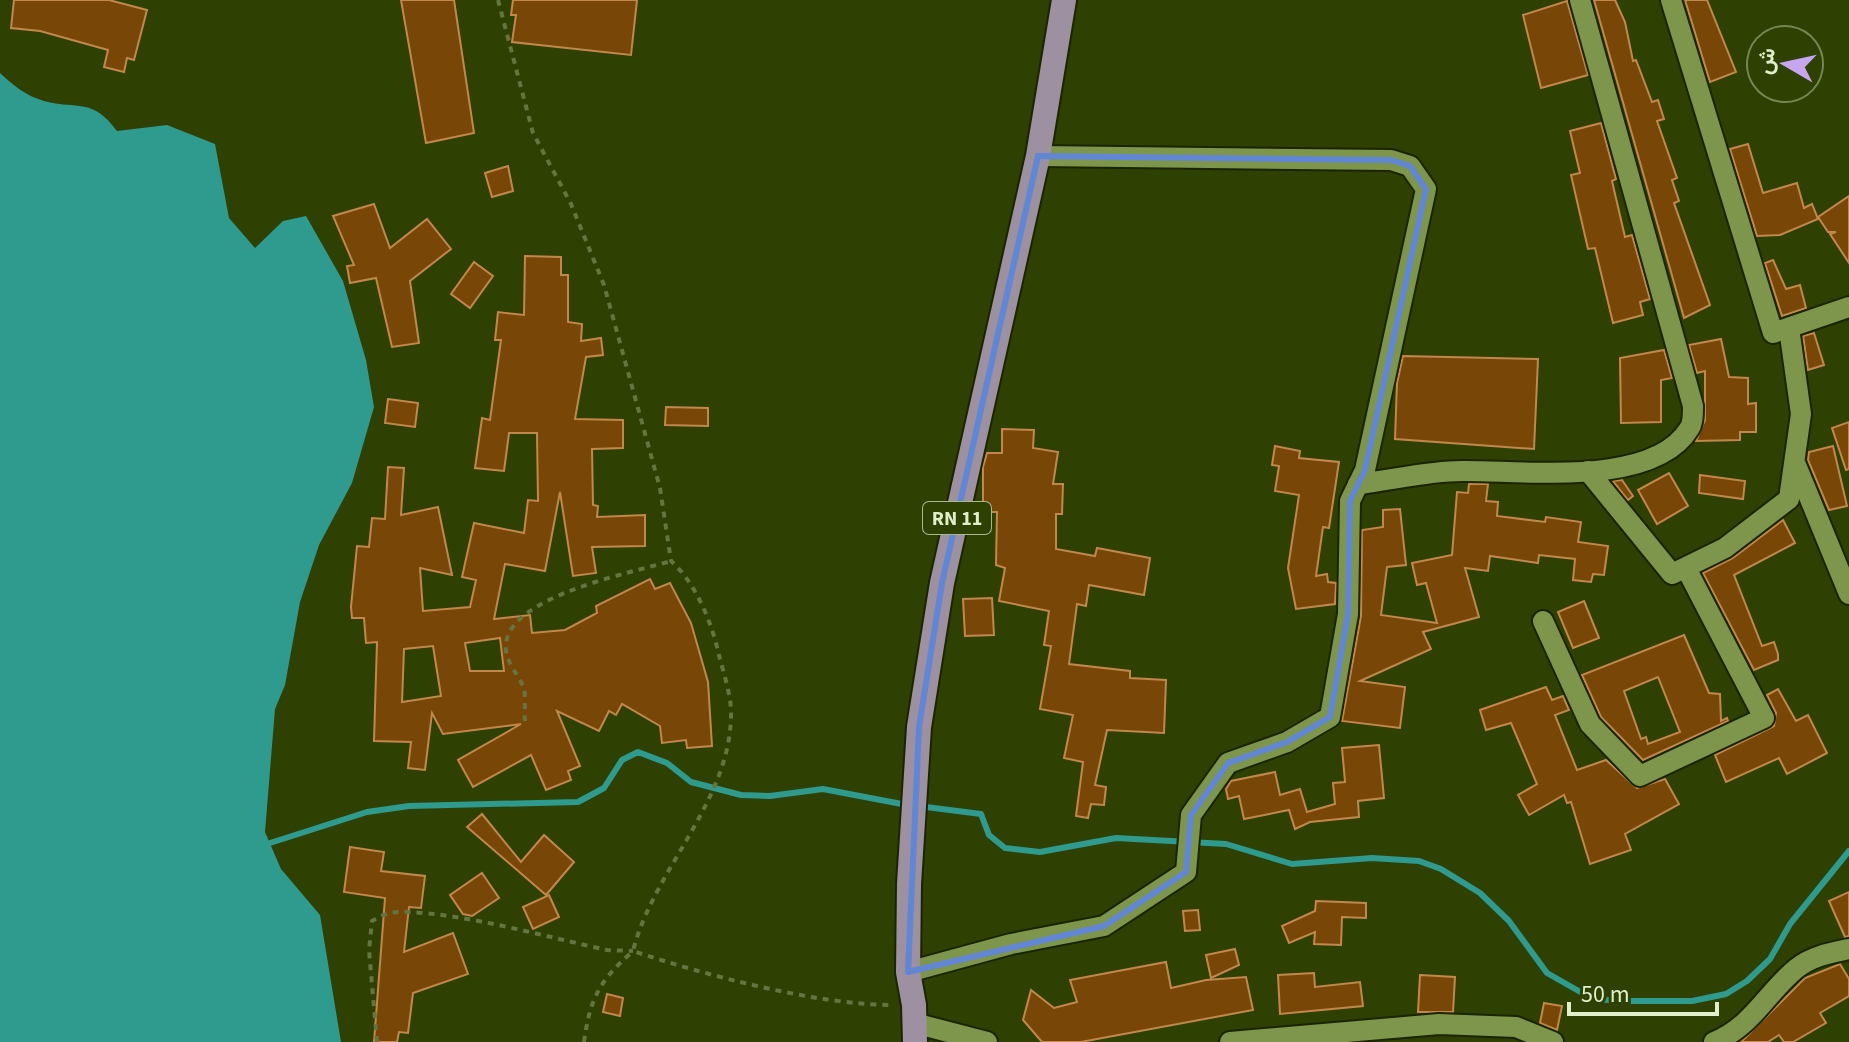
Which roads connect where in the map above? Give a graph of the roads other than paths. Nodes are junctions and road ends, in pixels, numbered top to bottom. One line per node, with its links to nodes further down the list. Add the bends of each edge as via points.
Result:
1 (1064, 0): 4 (main road, RN 11)
2 (1580, 0): 8 (street, via 1693,406 1691,428 1673,446 1649,460)
3 (1671, 0): 6 (street, via 1773,333)
4 (1038, 156): 9 (street, via 1391,160 1410,166 1426,189); 14 (main road, RN 11, via 942,583 919,727)
5 (1849, 307): 6 (street)
6 (1789, 328): 7 (street, via 1801,414)
7 (1796, 465): 10 (street, via 1789,499 1725,548); 11 (street)
8 (1588, 471): 9 (street, via 1459,471); 10 (street, via 1672,574)
9 (1358, 484): 14 (street, via 1350,501 1348,614 1330,717 1287,742 1228,763 1191,815 1186,872 1104,926)
10 (1686, 568): 12 (street, via 1764,718 1640,776 1590,724)
11 (1849, 594)
12 (1543, 621)
13 (1849, 949): 20 (street, via 1823,954 1797,968 1765,1006)
14 (908, 972): 15 (main road, RN 11)
15 (914, 1023): 17 (street)
16 (1421, 1034): 18 (street); 19 (street, via 1516,1027)
17 (987, 1042)
18 (1230, 1042)
19 (1553, 1042)
20 (1714, 1042)

